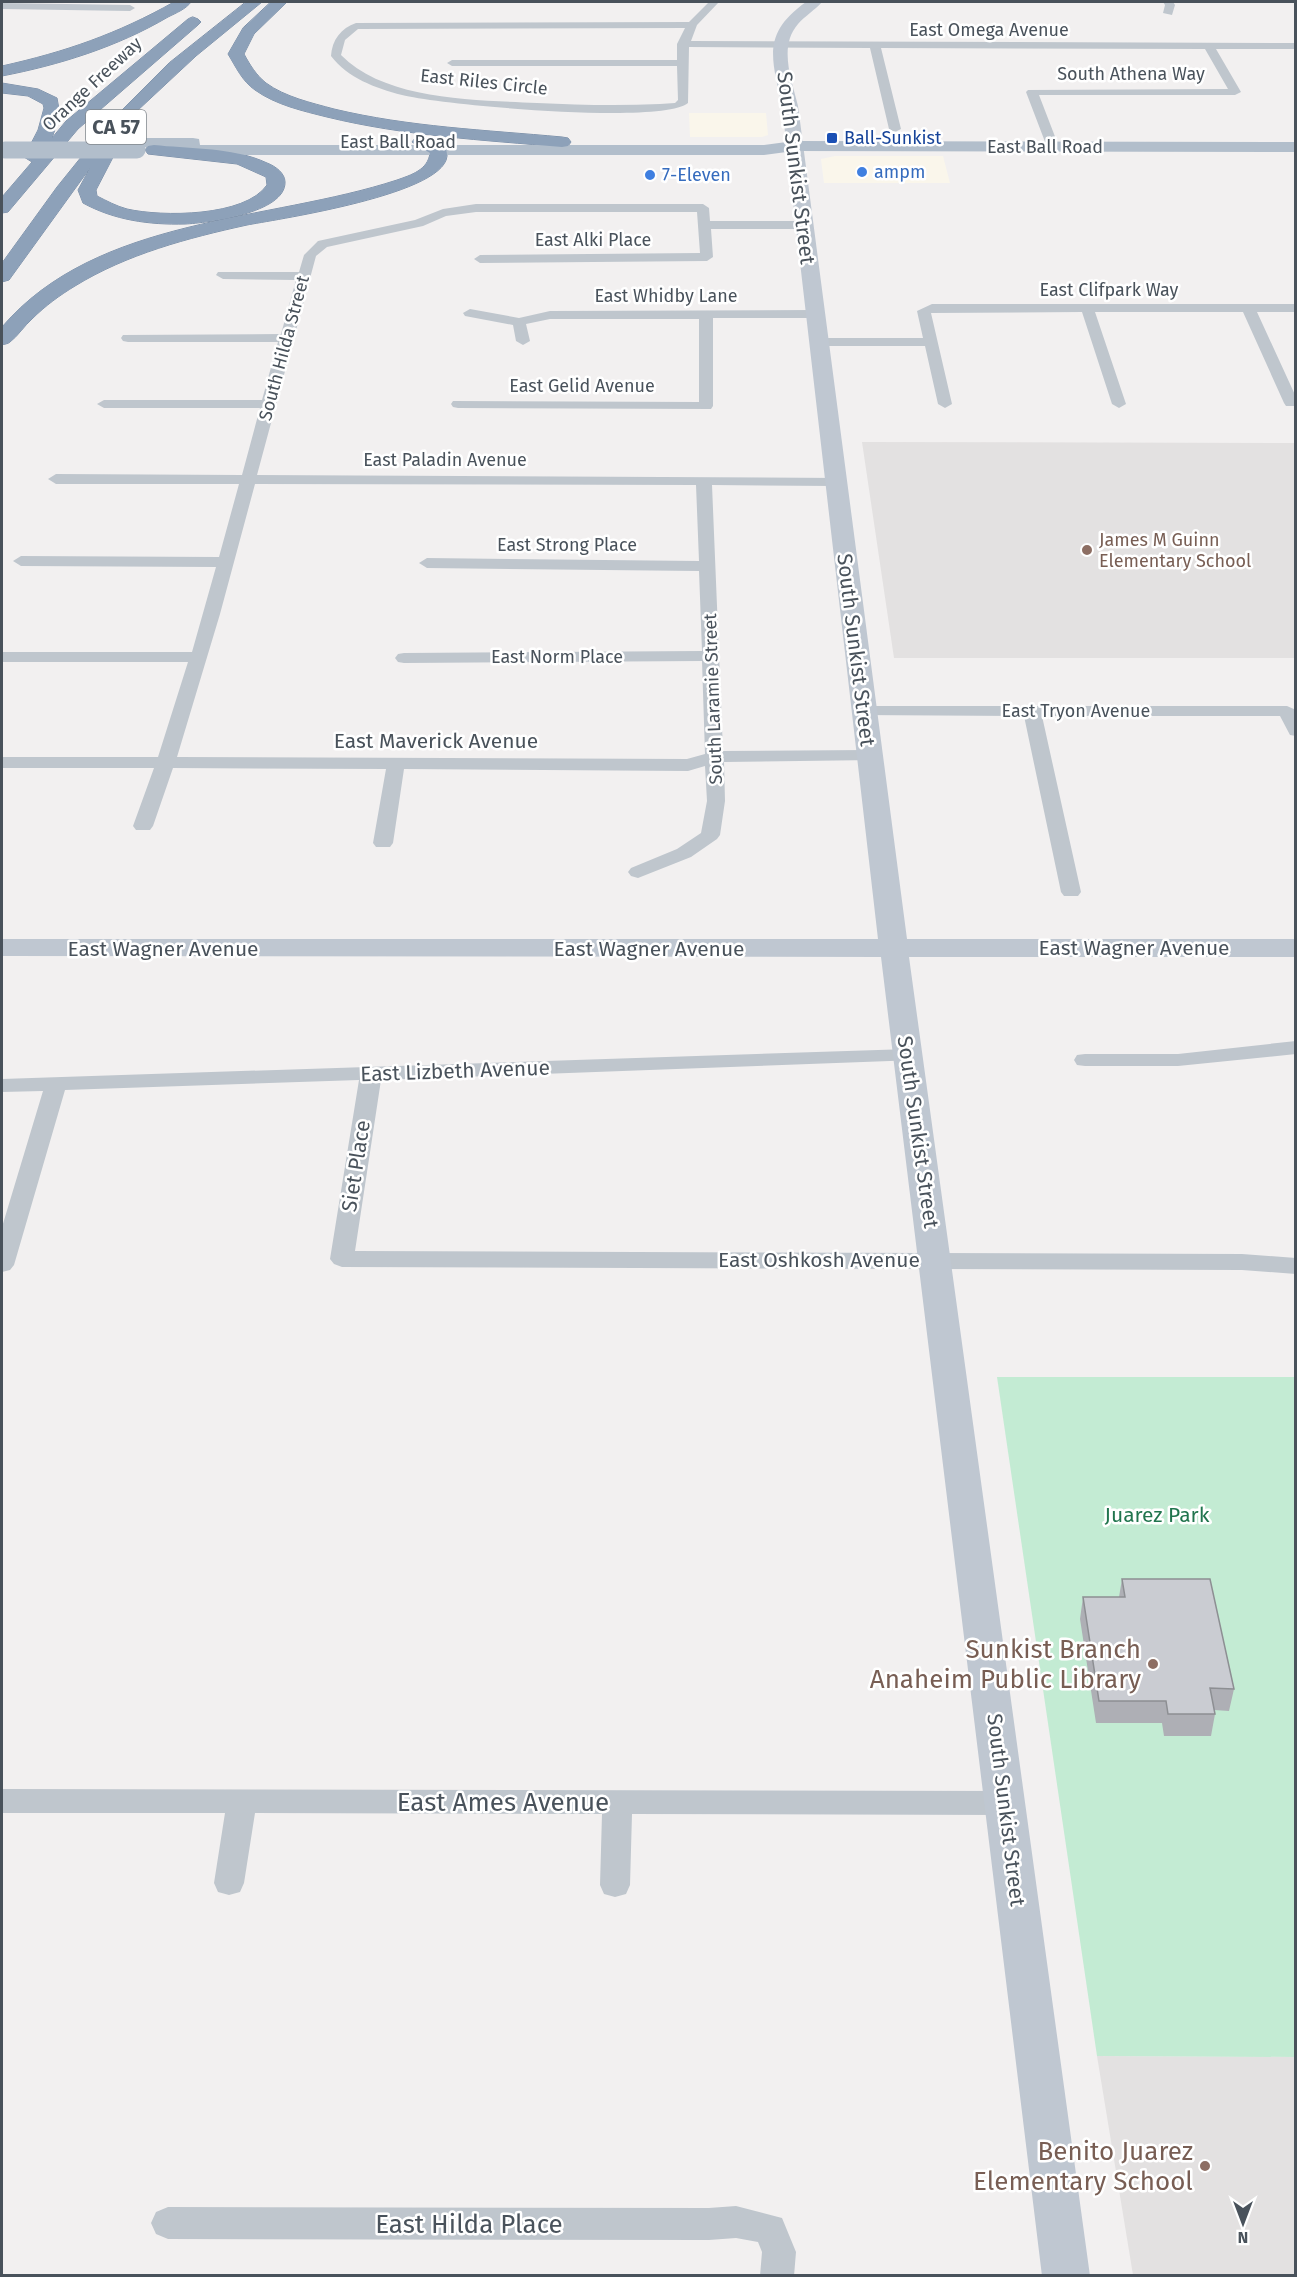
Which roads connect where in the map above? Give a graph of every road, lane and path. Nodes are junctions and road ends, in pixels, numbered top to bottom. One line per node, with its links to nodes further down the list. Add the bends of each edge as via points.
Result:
1 (184, 2): 19 (highway, via 99,45)
2 (255, 2): 21 (highway, CA 57, via 165,74)
3 (280, 2): 24 (highway, via 241,39 236,54 248,75 278,96 299,105 390,126)
4 (714, 2): 11 (street, via 698,15)
5 (815, 2): 13 (street, South Sunkist Street, via 790,25)
6 (1168, 2): 10 (street)
7 (2, 6): 8 (street)
8 (130, 8)
9 (207, 12): 31 (highway, Orange Freeway / CA 57, via 72,125)
10 (1168, 13)
11 (692, 26): 12 (street); 18 (street, East Riles Circle, via 356,26 343,34 336,46 336,57 346,67 395,89 440,98 573,108 678,106 684,101)
12 (682, 44): 13 (street, East Omega Avenue); 18 (street)
13 (780, 46): 14 (street, East Omega Avenue); 26 (street, South Sunkist Street)
14 (875, 46): 15 (street, East Omega Avenue); 22 (street)
15 (1209, 46): 16 (street, East Omega Avenue); 27 (street, South Athena Way, via 1235,92 1032,92)
16 (1296, 46)
17 (452, 63): 18 (street)
18 (682, 63)
19 (2, 71)
20 (2, 88): 31 (highway, via 41,95 53,107 45,136)
21 (130, 109): 29 (highway, via 87,190 89,199 96,204 148,217 203,216 258,203 276,185 270,171 246,161); 36 (highway, CA 57, via 46,212)
22 (895, 129)
23 (421, 142): 24 (main road, East Ball Road); 29 (main road, East Ball Road); 30 (highway)
24 (562, 142): 26 (main road, East Ball Road, via 760,142)
25 (4, 145): 29 (main road, East Ball Road, bridge)
26 (794, 147): 27 (main road, East Ball Road); 30 (main road, East Ball Road); 33 (street, South Sunkist Street)
27 (1053, 147): 28 (main road, East Ball Road)
28 (1296, 147)
29 (145, 148): 30 (main road, East Ball Road)
30 (438, 150): 47 (highway, via 433,169 404,183 189,234 116,258 37,303)
31 (2, 207)
32 (704, 225): 33 (street); 34 (street, East Alki Place, via 707,257); 37 (street, South Hilda Street, via 703,208 476,208 323,244 310,255)
33 (803, 225): 42 (street, South Sunkist Street)
34 (480, 259)
35 (223, 275): 37 (street)
36 (2, 276)
37 (304, 276): 46 (street, South Hilda Street)
38 (1087, 308): 39 (street, East Clifpark Way); 50 (street, East Clifpark Way, via 932,308 924,311); 56 (street)
39 (1248, 308): 40 (street, East Clifpark Way); 51 (street)
40 (1296, 308)
41 (470, 314): 44 (street)
42 (814, 314): 43 (street, East Whidby Lane); 49 (street, South Sunkist Street)
43 (706, 315): 44 (street, East Whidby Lane, via 549,315); 54 (street, East Gelid Avenue, via 706,406)
44 (519, 322): 48 (street)
45 (129, 338): 46 (street)
46 (286, 338): 53 (street, South Hilda Street)
47 (2, 339)
48 (523, 341)
49 (818, 342): 50 (street); 60 (street, South Sunkist Street)
50 (930, 342): 55 (street)
51 (1291, 403)
52 (104, 404): 53 (street)
53 (270, 404): 58 (street, South Hilda Street)
54 (458, 404)
55 (945, 404)
56 (1119, 404)
57 (56, 479): 58 (street, East Paladin Avenue)
58 (247, 479): 59 (street, East Paladin Avenue); 62 (street, South Hilda Street)
59 (704, 481): 60 (street, East Paladin Avenue); 64 (street, South Laramie Street)
60 (835, 481): 69 (street, South Sunkist Street)
61 (21, 561): 62 (street)
62 (225, 562): 67 (street, South Hilda Street)
63 (427, 563): 64 (street, East Strong Place)
64 (707, 566): 65 (street, South Laramie Street)
65 (711, 656): 68 (street, East Norm Place); 73 (street, South Laramie Street)
66 (2, 657): 67 (street)
67 (198, 657): 74 (street, South Hilda Street)
68 (404, 658)
69 (864, 711): 70 (street, East Tryon Avenue); 72 (street, South Sunkist Street)
70 (1032, 711): 71 (street, East Tryon Avenue, via 1287,711); 80 (street)
71 (1296, 731)
72 (869, 756): 73 (street, East Maverick Avenue); 83 (street, South Sunkist Street)
73 (716, 757): 76 (street, East Maverick Avenue, via 688,765); 79 (street, South Laramie Street, via 716,801 710,835 684,853)
74 (167, 762): 75 (street, East Maverick Avenue); 76 (street, East Maverick Avenue); 77 (street, South Hilda Street)
75 (2, 763)
76 (396, 764): 78 (street)
77 (143, 826)
78 (383, 843)
79 (638, 872)
80 (1071, 892)
81 (2, 948): 83 (street, East Wagner Avenue)
82 (1296, 948): 83 (street, East Wagner Avenue)
83 (893, 949): 85 (street, South Sunkist Street)
84 (1296, 1047): 86 (street, via 1178,1060)
85 (909, 1055): 87 (street, East Lizbeth Avenue); 91 (street, South Sunkist Street)
86 (1085, 1060)
87 (370, 1074): 88 (street, East Lizbeth Avenue); 90 (street, Siet Place)
88 (56, 1084): 89 (street, East Lizbeth Avenue); 92 (street)
89 (2, 1086)
90 (342, 1259): 91 (street, East Oshkosh Avenue)
91 (935, 1260): 93 (street, East Oshkosh Avenue, via 1242,1262); 97 (street, South Sunkist Street)
92 (2, 1265)
93 (1296, 1266)
94 (2, 1801): 95 (street, East Ames Avenue)
95 (242, 1802): 96 (street, East Ames Avenue); 98 (street)
96 (617, 1802): 97 (street, East Ames Avenue); 99 (street)
97 (1005, 1803): 102 (street, South Sunkist Street)
98 (229, 1883)
99 (615, 1885)
100 (168, 2223): 101 (street, East Hilda Place, via 736,2222 770,2229 779,2252)
101 (777, 2276)
102 (1066, 2276)

